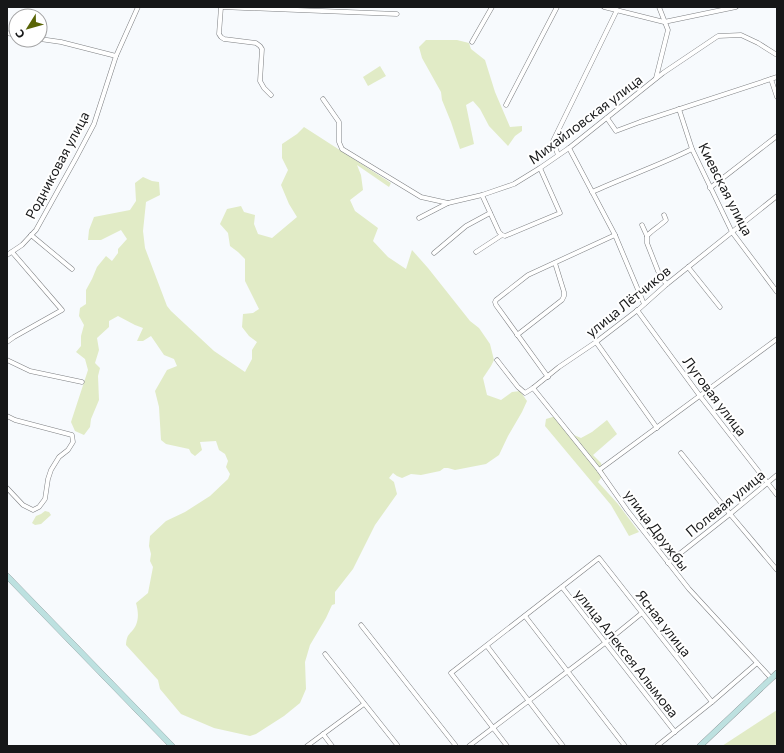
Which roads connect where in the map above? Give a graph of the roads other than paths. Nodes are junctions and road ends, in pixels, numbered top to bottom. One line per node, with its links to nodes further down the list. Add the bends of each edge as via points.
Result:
1 (138, 7): 15 (street, Родниковая улица)
2 (221, 7): 8 (street); 20 (street, via 221,38 256,43 260,46 260,81)
3 (492, 7): 14 (street)
4 (557, 7): 23 (street)
5 (604, 7): 10 (street)
6 (659, 7): 12 (street)
7 (736, 7): 12 (street)
8 (305, 8): 9 (street)
9 (343, 9): 11 (street)
10 (617, 10): 12 (street); 29 (street, via 553,141)
11 (397, 14)
12 (664, 22): 18 (street, via 668,30)
13 (48, 40): 15 (street)
14 (472, 42)
15 (116, 56): 41 (street, Родниковая улица, via 94,124)
16 (777, 56): 18 (street, Михайловская улица, via 741,35 718,36)
17 (777, 77): 19 (street)
18 (656, 78): 25 (street, Михайловская улица)
19 (771, 79): 21 (street); 24 (street)
20 (271, 95)
21 (777, 97)
22 (323, 99): 35 (street, Михайловская улица, via 339,122 339,142 342,149 421,197)
23 (506, 104)
24 (679, 109): 25 (street, via 616,131); 28 (street, Киевская улица)
25 (607, 118): 27 (street, Михайловская улица)
26 (777, 136): 31 (street)
27 (569, 148): 29 (street, Михайловская улица); 32 (street)
28 (692, 149): 31 (street, Киевская улица); 32 (street)
29 (558, 155): 30 (street, Михайловская улица)
30 (540, 168): 33 (street, Михайловская улица, via 514,184); 42 (street, via 560,213 506,236)
31 (710, 188): 40 (street, Киевская улица)
32 (592, 192): 43 (street)
33 (482, 195): 35 (street, Михайловская улица); 36 (street)
34 (777, 196): 40 (street, улица Лётчиков)
35 (448, 203): 38 (street)
36 (490, 213): 42 (street); 47 (street, via 466,226)
37 (664, 215): 44 (street, via 666,220)
38 (419, 218)
39 (642, 225): 44 (street)
40 (732, 232): 50 (street, улица Лётчиков); 53 (street, Киевская улица)
41 (31, 235): 45 (street, Родниковая улица); 51 (street)
42 (502, 235): 46 (street)
43 (615, 235): 49 (street); 54 (street)
44 (646, 236): 52 (street, via 661,278)
45 (12, 252): 48 (street, Родниковая улица); 59 (street, via 62,310)
46 (476, 252)
47 (434, 253)
48 (7, 256)
49 (555, 263): 57 (street, via 564,292 562,300); 57 (street, via 528,275 496,300 496,305)
50 (688, 267): 52 (street, улица Лётчиков); 55 (street)
51 (72, 269)
52 (667, 284): 54 (street, улица Лётчиков)
53 (777, 292)
54 (644, 304): 56 (street, улица Лётчиков)
55 (720, 307)
56 (637, 310): 60 (street, улица Лётчиков); 66 (street, Луговая улица)
57 (517, 335): 63 (street)
58 (777, 339): 66 (street)
59 (7, 342)
60 (596, 342): 63 (street, улица Лётчиков); 68 (street)
61 (7, 360): 64 (street, via 30,371)
62 (497, 360): 65 (street, via 525,393)
63 (548, 377): 65 (street, улица Лётчиков)
64 (82, 382)
65 (533, 388): 70 (street, улица Дружбы)
66 (700, 396): 68 (street); 72 (street, Луговая улица)
67 (7, 416): 73 (street, via 72,435 73,442 51,470 45,499 39,507 33,510 23,505)
68 (657, 428): 70 (street)
69 (681, 453): 75 (street)
70 (599, 470): 76 (street, улица Дружбы)
71 (777, 475): 72 (street, Полевая улица)
72 (767, 483): 74 (street, Луговая улица); 75 (street, Полевая улица)
73 (7, 488)
74 (777, 495)
75 (730, 514): 76 (street, Полевая улица); 77 (street)
76 (668, 564): 86 (street, улица Дружбы)
77 (777, 570)
78 (7, 576): 96 (main road)
79 (562, 587): 80 (street, Ясная улица, via 599,558); 81 (street); 83 (street, улица Алексея Алымова)
80 (642, 614): 83 (street); 91 (street, Ясная улица)
81 (525, 616): 84 (street); 87 (street)
82 (361, 625): 100 (street)
83 (605, 643): 87 (street); 94 (street, улица Алексея Алымова)
84 (487, 646): 90 (street); 93 (street, via 452,673)
85 (325, 654): 92 (street)
86 (757, 663): 89 (street, улица Дружбы); 91 (street)
87 (567, 671): 90 (street); 104 (street)
88 (777, 673): 89 (main road)
89 (771, 678): 106 (main road)
90 (529, 701): 93 (street); 103 (street)
91 (712, 702): 94 (street)
92 (364, 704): 95 (street); 99 (street)
93 (493, 727): 101 (street); 102 (street)
94 (675, 732): 105 (street)
95 (323, 734): 97 (street); 98 (street)
96 (172, 746)
97 (307, 746)
98 (332, 746)
99 (398, 746)
100 (456, 746)
101 (468, 746)
102 (507, 746)
103 (563, 746)
104 (625, 746)
105 (657, 746)
106 (700, 746)

